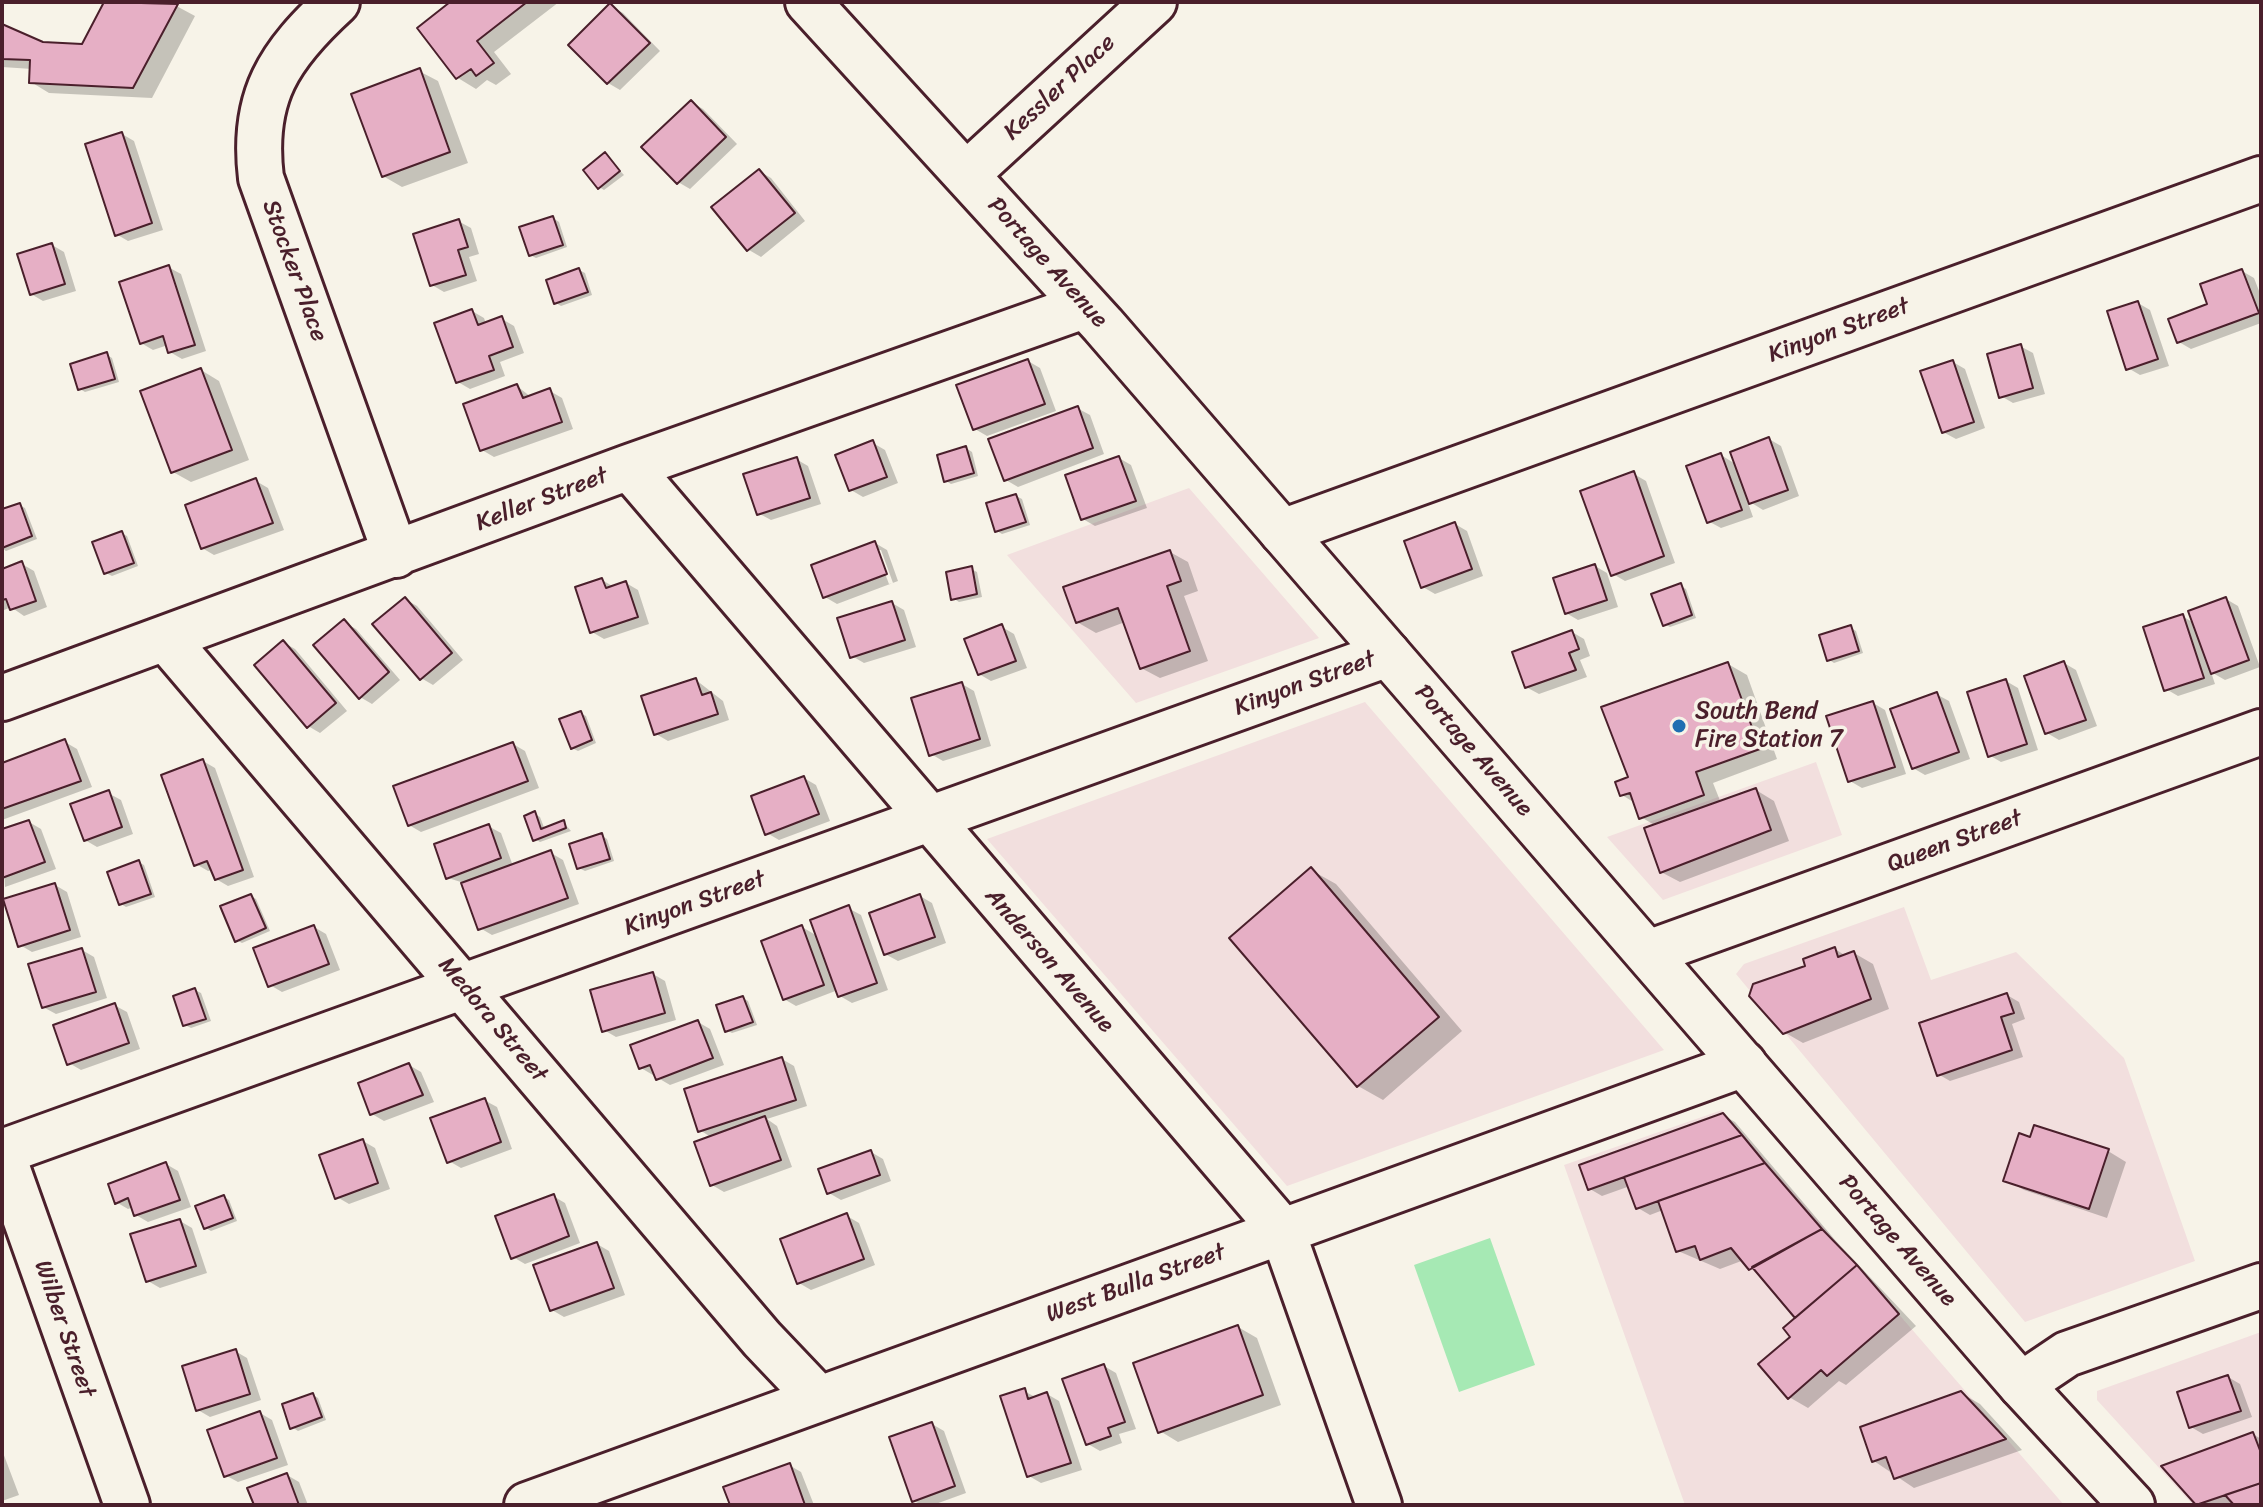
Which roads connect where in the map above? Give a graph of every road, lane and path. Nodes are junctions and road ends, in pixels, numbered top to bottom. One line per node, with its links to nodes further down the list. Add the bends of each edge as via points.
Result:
1 (337, 2): 9 (street, Stocker Place, via 285,54 260,112 257,146 261,178)
2 (808, 2): 4 (street, Portage Avenue)
3 (1154, 2): 4 (street, Kessler Place)
4 (967, 174): 6 (street, Portage Avenue)
5 (2261, 179): 8 (street, Kinyon Street)
6 (1084, 306): 7 (street, Keller Street); 8 (street, Portage Avenue)
7 (629, 467): 9 (street, Keller Street); 14 (street, Anderson Avenue)
8 (1282, 532): 11 (street, Portage Avenue)
9 (396, 555): 10 (street, Keller Street)
10 (166, 639): 12 (street, Keller Street); 16 (street, Medora Street)
11 (1388, 654): 14 (street, Kinyon Street); 15 (street, Portage Avenue)
12 (2, 698)
13 (2261, 732): 15 (street, Queen Street)
14 (928, 821): 16 (street, Kinyon Street); 19 (street, Anderson Avenue)
15 (1648, 953): 17 (street, Portage Avenue)
16 (464, 987): 18 (street, Kinyon Street); 22 (street, Medora Street, via 762,1339)
17 (1744, 1064): 19 (street, West Bulla Street); 21 (street, Portage Avenue)
18 (2, 1153): 24 (street, Wilber Street)
19 (1282, 1230): 22 (street, West Bulla Street); 26 (street, Anderson Avenue)
20 (2261, 1286): 21 (street, via 2067,1354)
21 (2021, 1385): 27 (street, Portage Avenue)
22 (819, 1399): 23 (street, West Bulla Street)
23 (638, 1487): 25 (street, West Bulla Street)
24 (127, 1505)
25 (527, 1505)
26 (1379, 1505)
27 (2132, 1505)

